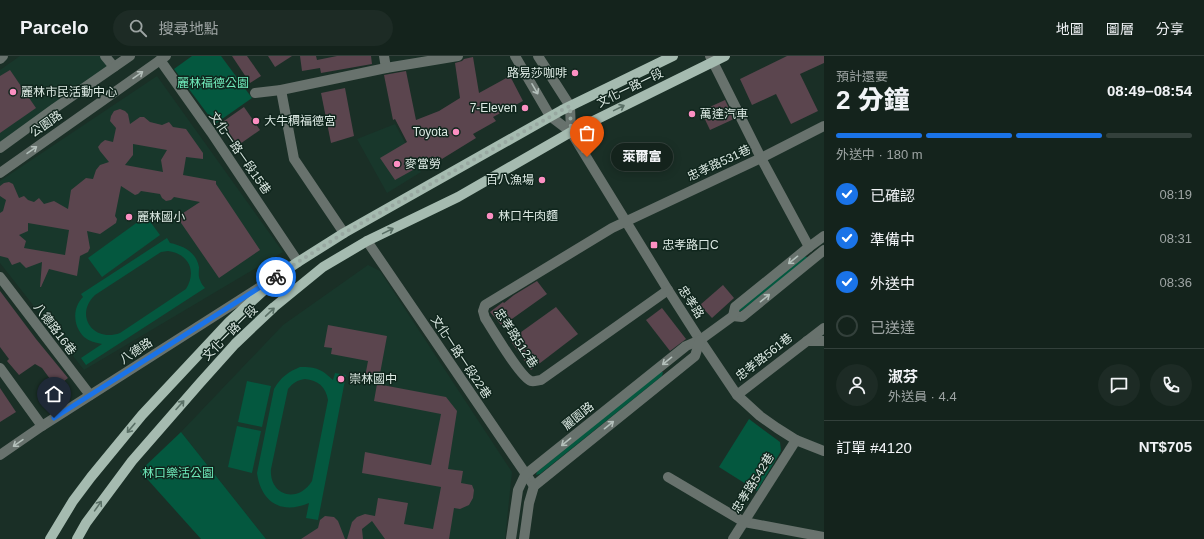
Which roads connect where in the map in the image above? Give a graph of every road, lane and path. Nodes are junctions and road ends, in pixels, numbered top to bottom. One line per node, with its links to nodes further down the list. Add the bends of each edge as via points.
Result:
1 (4, 56): 10 (street)
2 (105, 56): 13 (street)
3 (130, 56): 13 (street, 公園路)
4 (384, 56): 14 (street)
5 (458, 56): 14 (street)
6 (515, 56): 18 (street, 忠孝路, one-way to 18)
7 (538, 56): 17 (street)
8 (673, 56): 17 (main road, 文化一路一段)
9 (725, 56): 12 (main road, 文化一路一段)
10 (0, 58)
11 (163, 58): 23 (street, 公園路, one-way to 11); 30 (street, 文化一路一段15巷)
12 (711, 59): 20 (main road, 文化一路一段, one-way to 12); 22 (street)
13 (114, 67): 21 (street, 公園路)
14 (386, 68): 15 (street)
15 (281, 90): 16 (street); 25 (street, via 294,159)
16 (255, 92)
17 (570, 106): 18 (main road, 文化一路一段); 20 (street, 忠孝路)
18 (550, 116): 20 (street, 忠孝路); 25 (main road, 文化一路一段)
19 (824, 126): 22 (street, 忠孝路531巷)
20 (571, 132): 24 (street, 忠孝路); 27 (main road, 文化一路一段, one-way to 20, via 458,197)
21 (0, 148)
22 (761, 158): 24 (street, 忠孝路531巷); 28 (street)
23 (0, 173)
24 (625, 222): 33 (street, 忠孝路); 33 (street, 忠孝路512巷, via 485,305 485,318 525,377 532,381 541,380)
25 (344, 233): 30 (main road, 文化一路一段)
26 (824, 236): 28 (street, 麗園路)
27 (367, 242): 46 (street, 文化一路一段22巷); 52 (main road, 文化一路一段, one-way to 27, via 132,462 235,344 274,307 323,267)
28 (809, 247): 34 (street, 麗園路, one-way to 34, via 735,308)
29 (824, 250): 34 (street, 麗園路, one-way to 29, via 742,316)
30 (298, 262): 31 (main road, 文化一路一段)
31 (286, 270): 41 (street, 八德路); 51 (main road, 文化一路一段, one-way to 51, via 229,322 142,415 91,477)
32 (0, 277): 41 (street, 八德路16巷)
33 (668, 290): 36 (street, 忠孝路)
34 (733, 316): 36 (street, 麗園路)
35 (824, 328): 37 (street, 忠孝路561巷)
36 (700, 340): 40 (street, 忠孝路); 46 (street, 麗園路, one-way to 46, via 686,346); 48 (street, one-way to 36, via 695,356)
37 (807, 341): 38 (street, 忠孝路561巷); 40 (street, 忠孝路561巷)
38 (824, 341)
39 (0, 368): 42 (street)
40 (738, 395): 43 (street, 忠孝路, via 760,416)
41 (90, 396): 42 (street, 八德路)
42 (42, 426): 45 (street, 八德路, one-way to 45)
43 (796, 440): 44 (street, 忠孝路); 49 (street, 忠孝路542巷)
44 (824, 451)
45 (0, 455)
46 (525, 475): 48 (street, 文化一路一段22巷); 53 (street, 麗園路, via 518,490)
47 (668, 477): 49 (street)
48 (534, 486): 54 (street)
49 (744, 522): 50 (street); 55 (street, 忠孝路542巷)
50 (824, 538)
51 (49, 539)
52 (77, 539)
53 (511, 539)
54 (524, 539)
55 (732, 539)

